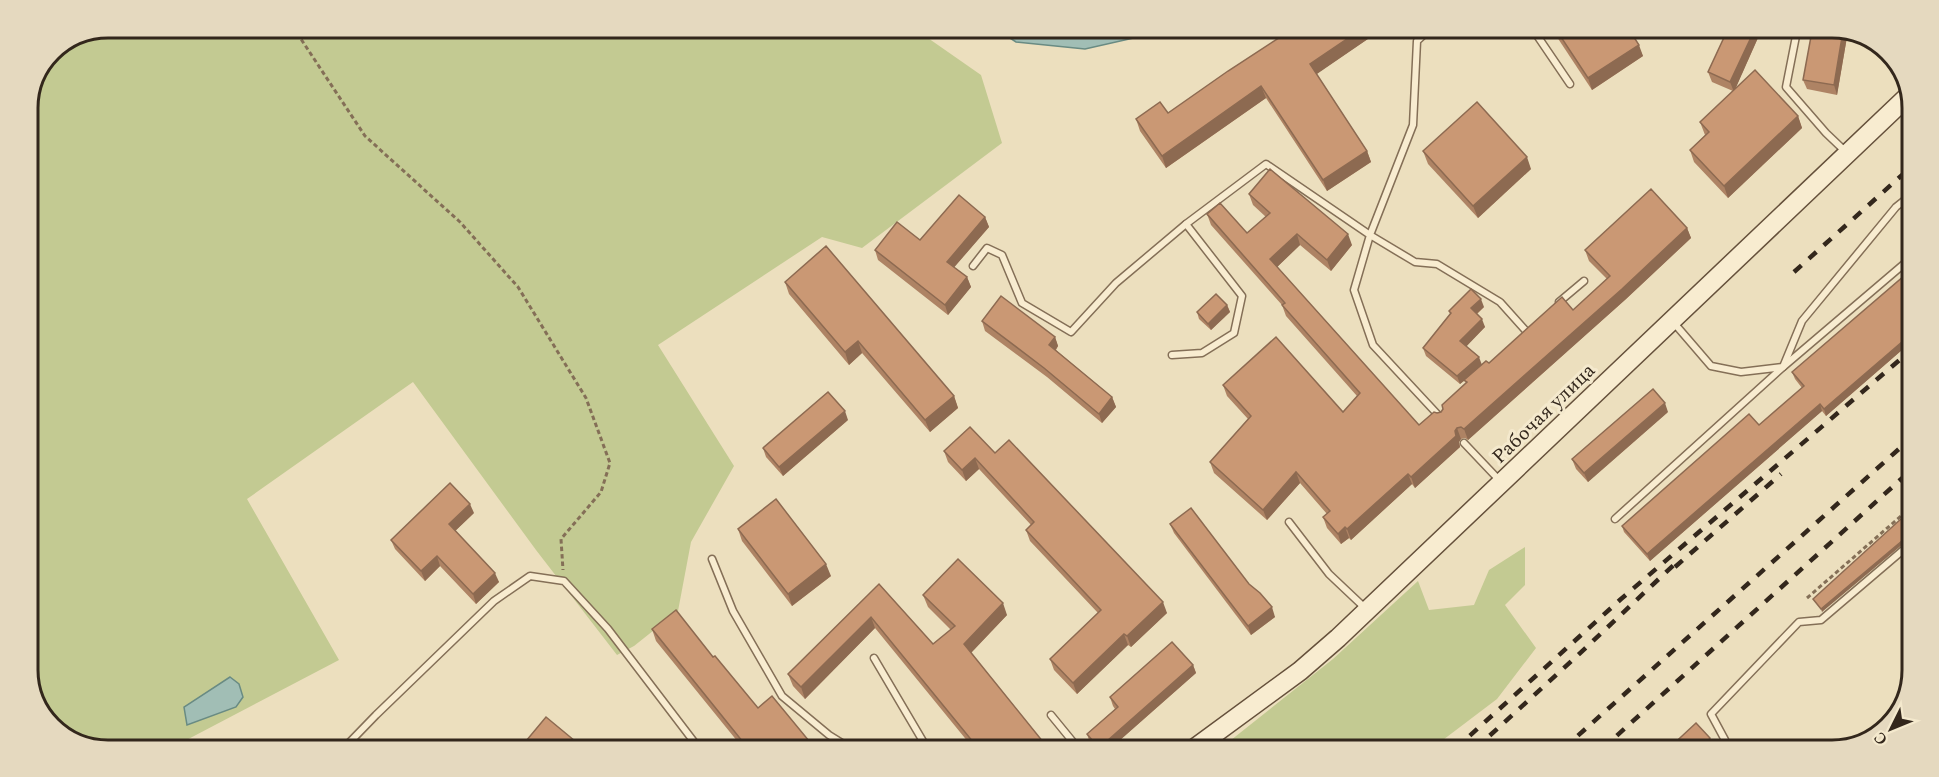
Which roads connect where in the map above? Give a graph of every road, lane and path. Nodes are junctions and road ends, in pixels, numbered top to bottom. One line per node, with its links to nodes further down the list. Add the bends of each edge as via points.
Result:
1 (300, 38): 31 (path, via 365,136 460,222 518,286 586,398 610,463 601,492 561,539)
2 (1421, 38): 10 (lane, via 1413,125)
3 (1539, 38): 5 (lane)
4 (1796, 38): 7 (lane, via 1786,87)
5 (1570, 84)
6 (1901, 103): 7 (street, Рабочая улица)
7 (1847, 154): 15 (street, Рабочая улица)
8 (1901, 203): 20 (lane, via 1802,321)
9 (1186, 224): 10 (lane, via 1266,164); 11 (lane, via 1116,283 1071,332 1022,303 1002,255 987,248); 19 (lane, via 1242,296 1234,333 1202,353)
10 (1370, 235): 17 (lane, via 1415,262 1437,264 1500,302); 22 (lane, via 1354,290 1373,345)
11 (973, 266)
12 (1901, 266): 20 (lane)
13 (1584, 281): 14 (lane)
14 (1551, 310)
15 (1671, 320): 20 (lane, via 1711,366 1741,372); 25 (street, Рабочая улица)
16 (1534, 324): 17 (lane)
17 (1526, 331): 18 (lane)
18 (1518, 339)
19 (1172, 355)
20 (1783, 367): 27 (lane)
21 (1444, 406): 22 (lane)
22 (1436, 413): 23 (lane)
23 (1442, 419)
24 (1464, 443): 25 (lane)
25 (1502, 483): 33 (street, Рабочая улица)
26 (1902, 515): 32 (path)
27 (1616, 519)
28 (1289, 522): 33 (lane, via 1329,574)
29 (1902, 551): 42 (lane, via 1821,620 1799,622 1711,714)
30 (712, 559): 38 (lane, via 733,611 782,696)
31 (564, 581): 36 (lane, via 530,576 494,601); 37 (lane, via 608,629)
32 (1807, 598)
33 (1367, 611): 41 (street, Рабочая улица, via 1300,671)
34 (874, 658): 39 (lane)
35 (1051, 716): 40 (lane)
36 (352, 740)
37 (693, 740)
38 (837, 740)
39 (922, 740)
40 (1071, 740)
41 (1206, 740)
42 (1725, 740)

